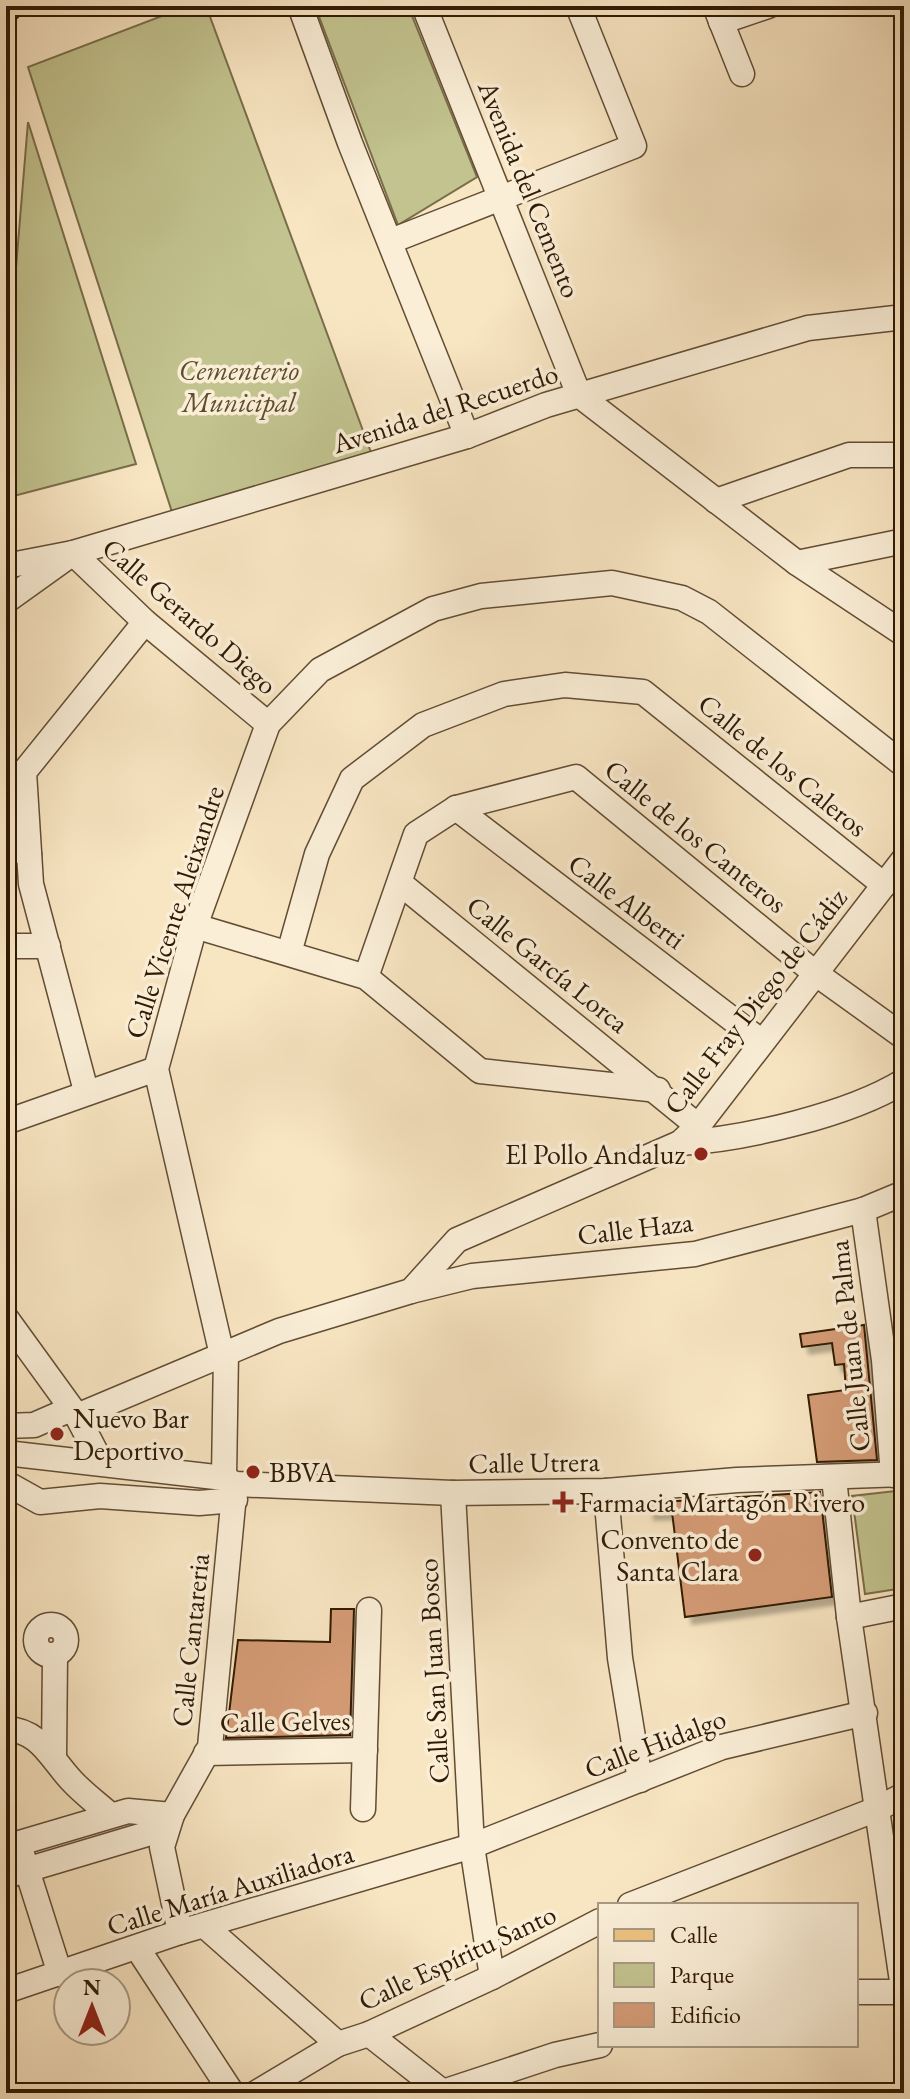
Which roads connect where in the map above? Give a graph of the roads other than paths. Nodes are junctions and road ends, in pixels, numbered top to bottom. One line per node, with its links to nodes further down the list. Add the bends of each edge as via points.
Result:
1 (300, 6): 8 (street)
2 (424, 6): 7 (street, Avenida del Cemento)
3 (578, 6): 7 (street, via 634,146)
4 (768, 6): 5 (street)
5 (718, 14): 6 (street)
6 (742, 74)
7 (502, 199): 8 (street); 10 (street, Avenida del Cemento)
8 (391, 241): 11 (street)
9 (904, 317): 10 (street, Avenida del Recuerdo, via 808,328)
10 (579, 395): 11 (street, Avenida del Recuerdo); 13 (street)
11 (467, 436): 15 (street, Avenida del Recuerdo)
12 (904, 455): 13 (street, via 849,455)
13 (716, 501): 16 (street)
14 (904, 541): 16 (street)
15 (73, 553): 17 (street, Avenida del Recuerdo); 18 (street); 19 (street, Calle Gerardo Diego)
16 (797, 563): 20 (street)
17 (6, 566)
18 (6, 601)
19 (145, 622): 21 (street, Calle Gerardo Diego); 25 (street, via 24,772)
20 (904, 634)
21 (268, 724): 22 (street, via 320,670 433,609 481,596 612,583 682,598 732,629); 29 (street, Calle Vicente Aleixandre)
22 (904, 765)
23 (456, 808): 27 (street, via 416,834); 33 (street, Calle de los Canteros, via 576,777); 36 (street, Calle Alberti)
24 (6, 844): 25 (street)
25 (29, 855): 31 (street)
26 (904, 859): 28 (street, Calle Fray Diego de Cádiz)
27 (401, 884): 34 (street); 39 (street, Calle García Lorca)
28 (884, 885): 32 (street, Calle de los Caleros, via 643,692 565,685 519,692 423,725 352,779 317,854); 33 (street, Calle Fray Diego de Cádiz)
29 (195, 926): 32 (street); 37 (street, Calle Vicente Aleixandre)
30 (6, 946): 31 (street)
31 (48, 946): 40 (street)
32 (289, 953): 34 (street)
33 (815, 973): 35 (street, Calle de los Canteros); 36 (street, Calle Fray Diego de Cádiz)
34 (366, 977): 39 (street, via 480,1071)
35 (904, 1037)
36 (762, 1042): 42 (street, Calle Fray Diego de Cádiz)
37 (156, 1069): 40 (street); 48 (street, Calle Vicente Aleixandre)
38 (904, 1081): 43 (street, via 866,1103)
39 (658, 1090): 42 (street, Calle García Lorca)
40 (86, 1091): 41 (street)
41 (6, 1122)
42 (698, 1126): 43 (street, Calle Fray Diego de Cádiz)
43 (680, 1143): 46 (street, Calle Fray Diego de Cádiz, via 457,1240)
44 (904, 1193): 45 (street, Calle Haza)
45 (863, 1210): 46 (street, Calle Haza, via 695,1254 472,1276); 53 (street, Calle Juan de Palma)
46 (411, 1291): 48 (street, via 279,1331)
47 (6, 1318): 49 (street)
48 (224, 1354): 49 (street); 56 (street, Calle Vicente Aleixandre)
49 (74, 1413): 50 (street, via 34,1425); 52 (street)
50 (6, 1426)
51 (6, 1453): 52 (street)
52 (101, 1462): 56 (street)
53 (898, 1475): 54 (street, Calle Utrera)
54 (834, 1478): 57 (street, Calle Utrera); 61 (street)
55 (6, 1483): 56 (street, via 40,1502 100,1496 199,1503)
56 (231, 1487): 58 (street, Calle Utrera); 66 (street, Calle Cantareria)
57 (606, 1491): 58 (street, Calle Utrera); 68 (street, via 620,1658)
58 (453, 1493): 77 (street, Calle San Juan Bosco)
59 (904, 1606): 61 (street)
60 (369, 1610): 65 (street)
61 (849, 1617): 63 (street)
62 (55, 1656): 67 (street)
63 (865, 1713): 68 (street, Calle Hidalgo, via 722,1747); 72 (street)
64 (6, 1729): 67 (street, via 23,1730)
65 (365, 1750): 66 (street, Calle Gelves); 71 (street)
66 (206, 1753): 74 (street, Calle Cantareria)
67 (54, 1756): 69 (street)
68 (640, 1780): 77 (street, Calle Hidalgo)
69 (71, 1781): 73 (street); 75 (street)
70 (904, 1795): 72 (street)
71 (363, 1809)
72 (877, 1809): 80 (street); 81 (street)
73 (110, 1815): 74 (street, via 128,1811); 75 (street)
74 (170, 1821): 78 (street); 84 (street, Calle Cantareria, via 162,1847)
75 (79, 1823): 76 (street); 78 (street)
76 (12, 1846): 79 (street)
77 (472, 1846): 83 (street, Calle María Auxiliadora); 89 (street, Calle San Juan Bosco)
78 (88, 1851): 79 (street)
79 (16, 1873): 86 (street)
80 (896, 1877): 92 (street)
81 (635, 1903)
82 (598, 1922): 89 (street, Calle Espíritu Santo)
83 (206, 1927): 84 (street, Calle María Auxiliadora); 94 (street)
84 (180, 1932): 85 (street, Calle María Auxiliadora)
85 (138, 1949): 87 (street, Calle María Auxiliadora); 96 (street)
86 (57, 1967)
87 (82, 1967)
88 (52, 1977): 90 (street, Calle María Auxiliadora)
89 (492, 1977): 93 (street, Calle Espíritu Santo)
90 (6, 1991)
91 (858, 1992): 92 (street)
92 (904, 1993)
93 (369, 2034): 94 (street, Calle Espíritu Santo); 98 (street)
94 (338, 2044): 97 (street, Calle Espíritu Santo)
95 (598, 2045): 98 (street)
96 (232, 2093)
97 (256, 2093)
98 (444, 2093)

